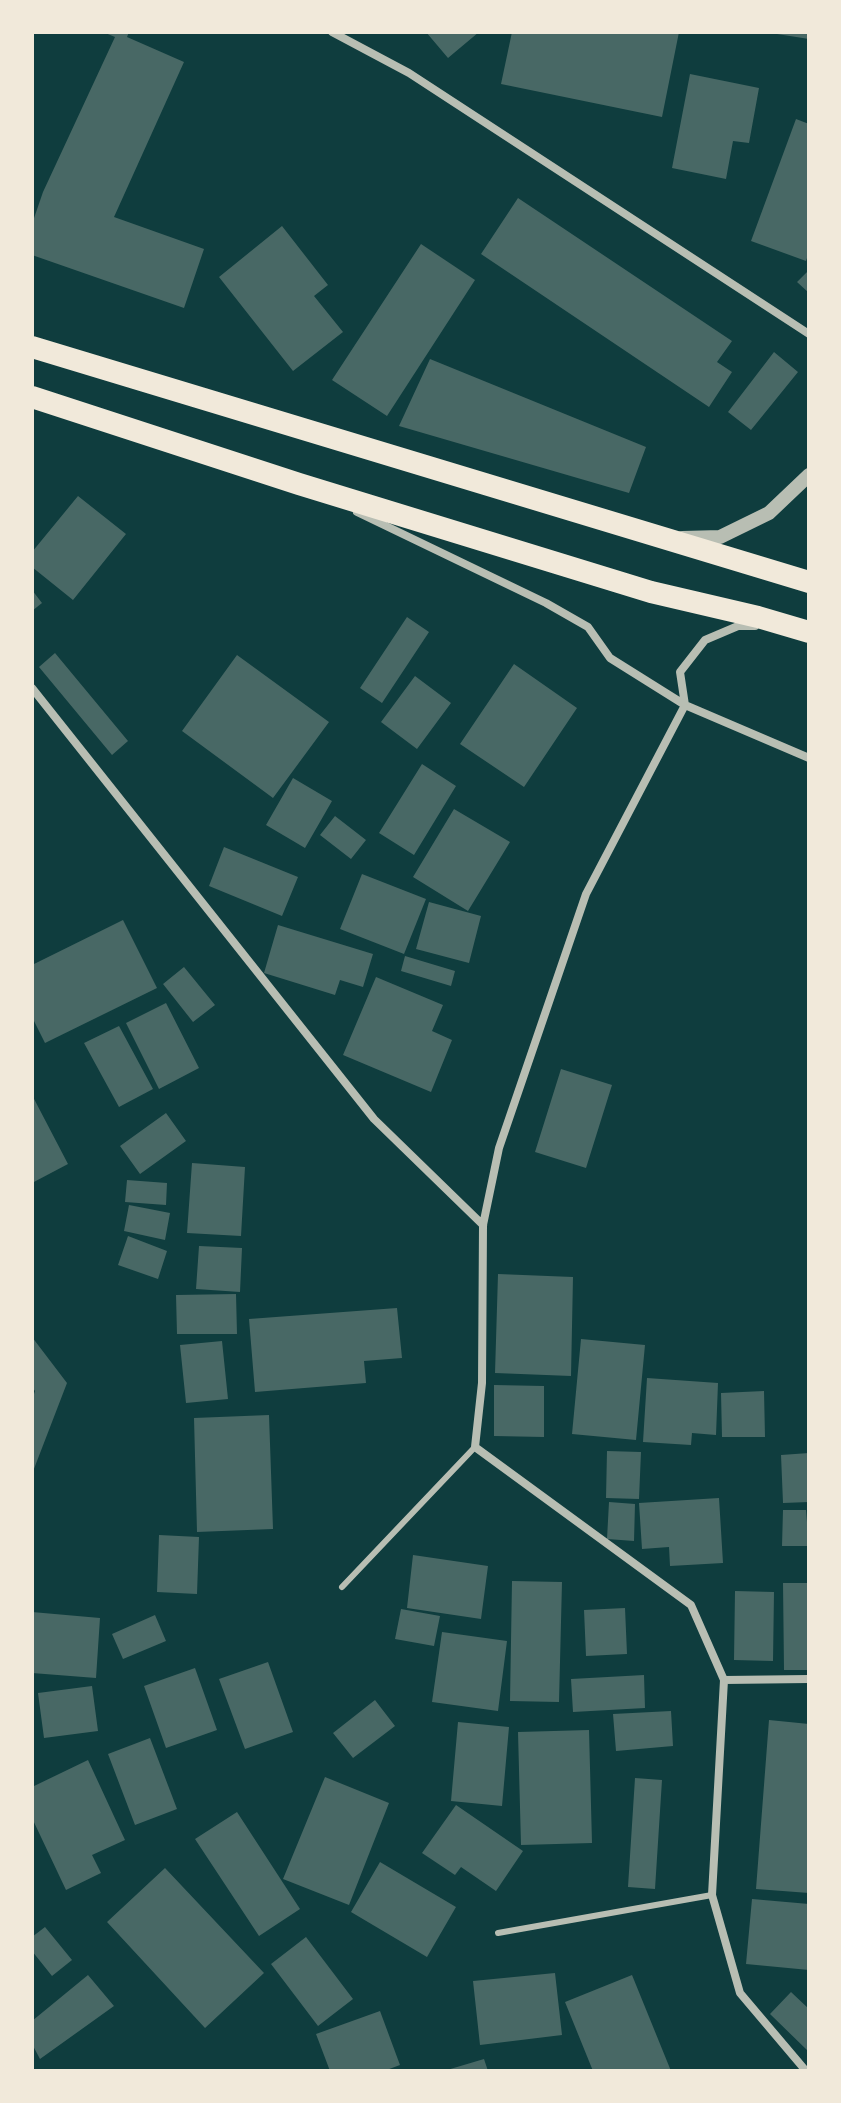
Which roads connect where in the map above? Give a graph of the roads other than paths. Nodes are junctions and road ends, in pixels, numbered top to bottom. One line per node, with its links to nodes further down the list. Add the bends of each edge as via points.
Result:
1 (332, 32): 2 (street, via 409,73)
2 (809, 334)
3 (32, 347): 7 (highway)
4 (32, 397): 6 (highway)
5 (809, 475): 7 (street, via 769,513 720,537)
6 (299, 484): 9 (highway, via 651,592); 11 (street, via 588,627 610,658)
7 (663, 538): 8 (highway)
8 (809, 582)
9 (798, 629): 11 (street, via 738,626 705,640 680,672)
10 (32, 688): 13 (street, via 374,1119)
11 (685, 705): 12 (street); 13 (street, via 586,894 499,1148)
12 (809, 758)
13 (483, 1225): 14 (street, via 482,1383)
14 (475, 1447): 15 (lane); 17 (street, via 691,1605)
15 (342, 1587)
16 (809, 1679): 17 (street)
17 (724, 1680): 18 (street)
18 (712, 1895): 19 (lane); 20 (street, via 740,1993)
19 (498, 1933)
20 (806, 2071)

